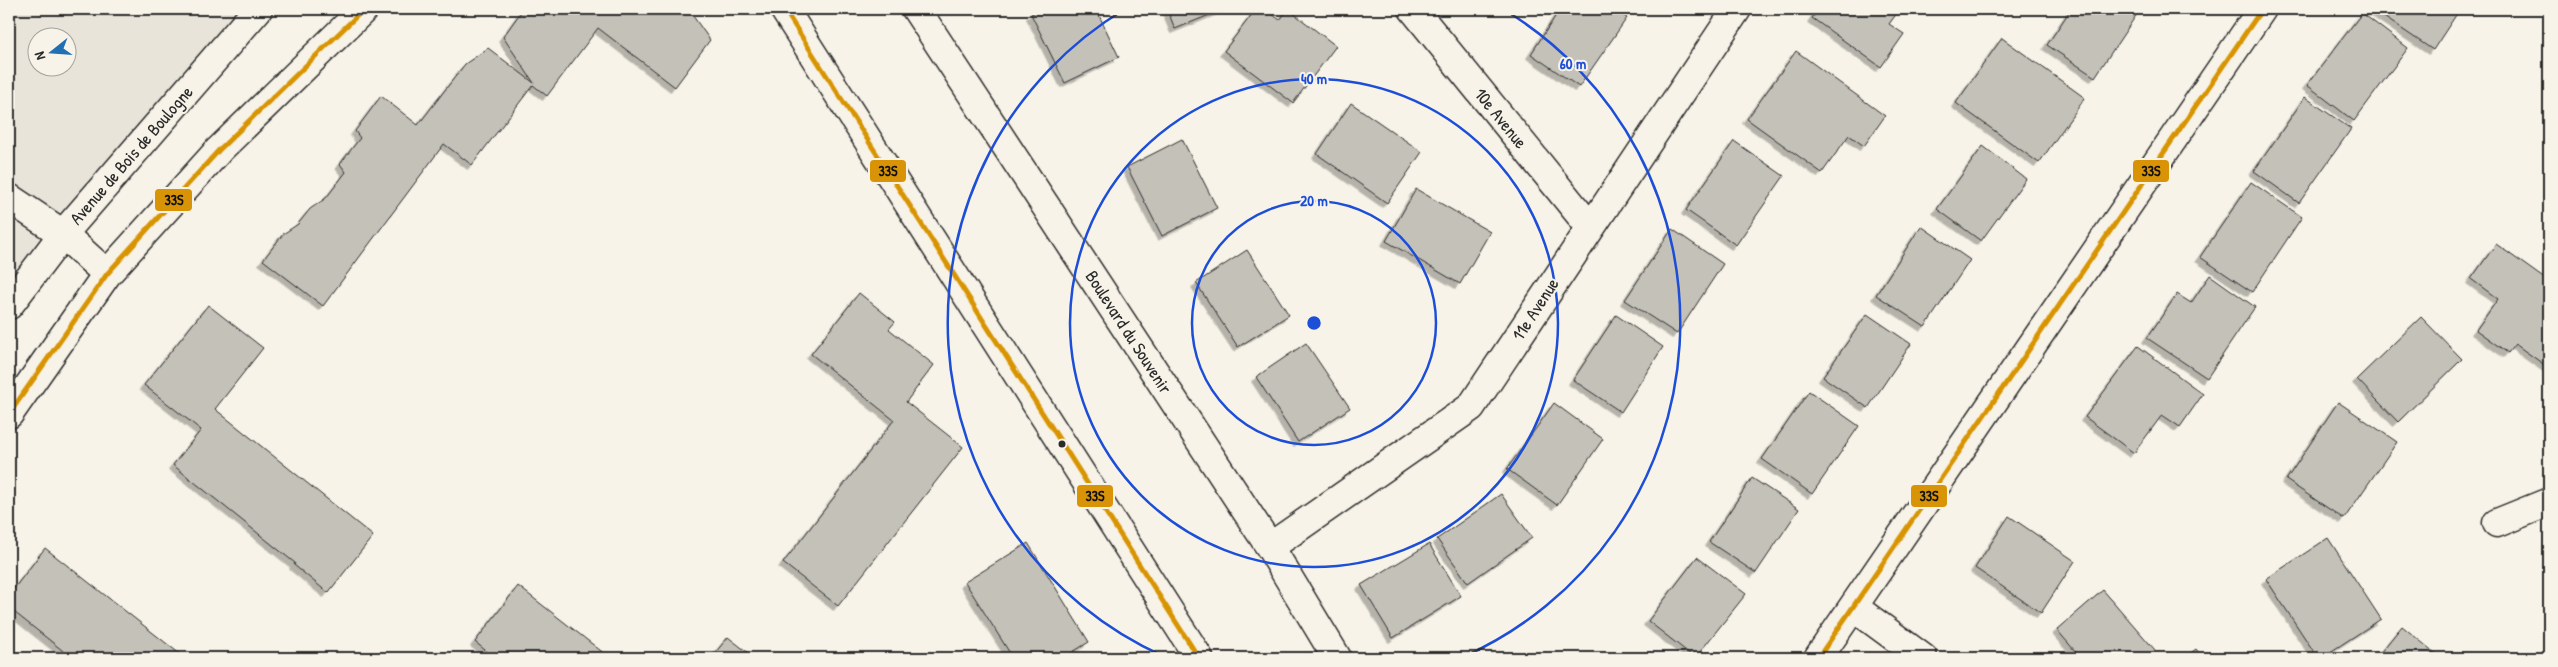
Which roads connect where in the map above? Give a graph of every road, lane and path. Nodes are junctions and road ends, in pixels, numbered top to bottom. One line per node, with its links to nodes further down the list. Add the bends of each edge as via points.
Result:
1 (258, 9): 10 (street, Avenue de Bois de Boulogne)
2 (364, 9): 11 (street, via 219,150)
3 (784, 9): 18 (street)
4 (916, 9): 16 (street, Boulevard du Souvenir)
5 (1413, 9): 9 (street, 10e Avenue)
6 (1737, 9): 9 (street, 11e Avenue)
7 (2262, 9): 17 (street)
8 (9, 198): 10 (street)
9 (1590, 227): 16 (street, 11e Avenue, via 1471,407)
10 (63, 234): 11 (street); 12 (street, Avenue de Bois de Boulogne)
11 (107, 274): 13 (street)
12 (9, 305)
13 (9, 414)
14 (2549, 502): 15 (street)
15 (2497, 523)
16 (1270, 547): 19 (street, Boulevard du Souvenir)
17 (1855, 608): 20 (street); 21 (street)
18 (1199, 658)
19 (1337, 658)
20 (1818, 658)
21 (1923, 658)

